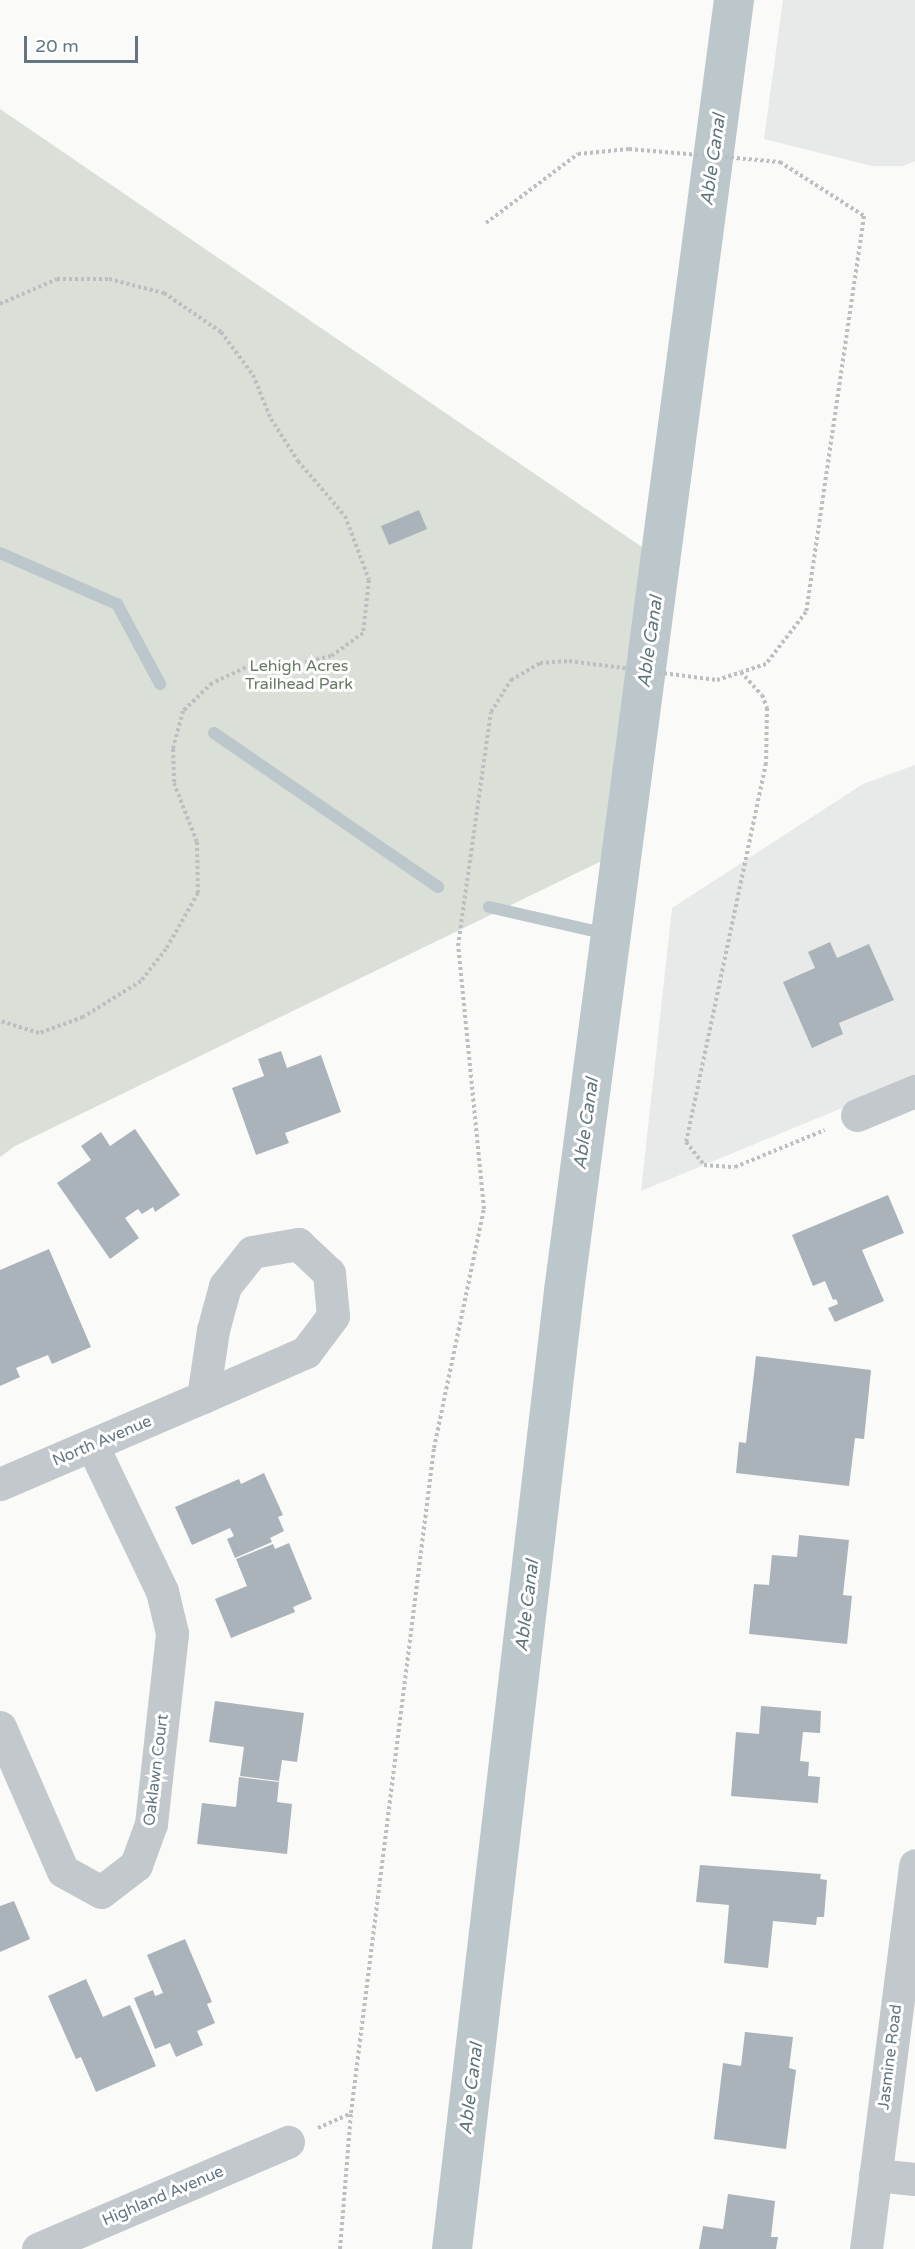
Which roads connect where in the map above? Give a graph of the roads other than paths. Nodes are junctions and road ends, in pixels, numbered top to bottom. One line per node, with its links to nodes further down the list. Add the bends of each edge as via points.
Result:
1 (915, 1091): 2 (street)
2 (857, 1115)
3 (203, 1397): 3 (street, North Avenue, via 306,1352 333,1316 329,1273 298,1244 252,1252 225,1286 213,1330); 4 (street, North Avenue)
4 (92, 1445): 5 (street, North Avenue); 6 (street, Oaklawn Court, via 162,1591 172,1633 152,1824 136,1865 101,1892 63,1871)
5 (0, 1484)
6 (0, 1727)
7 (915, 1865): 9 (street, Jasmine Road)
8 (288, 2142): 11 (street, Highland Avenue)
9 (875, 2175): 10 (street); 12 (street, Jasmine Road)
10 (915, 2179)
11 (38, 2249)
12 (866, 2249)

